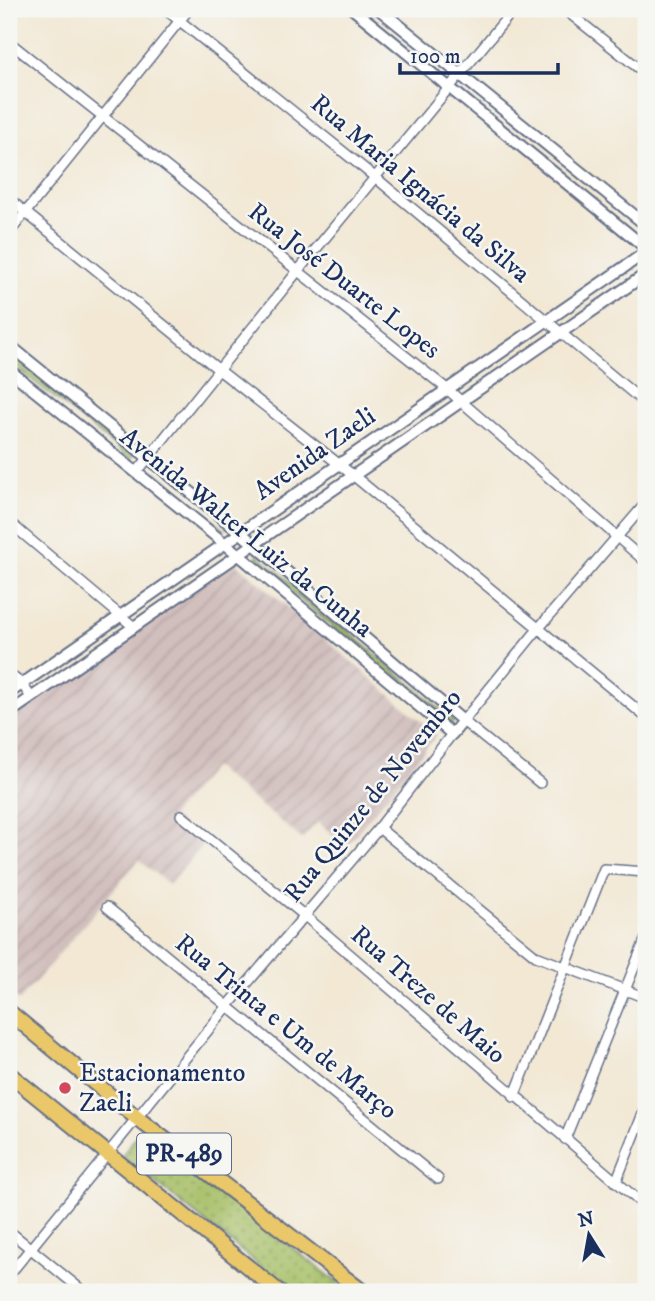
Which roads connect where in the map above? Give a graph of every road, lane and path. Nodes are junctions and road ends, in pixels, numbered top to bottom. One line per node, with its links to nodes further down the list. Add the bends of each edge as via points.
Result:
1 (165, 9): 7 (street, Rua Maria Ignácia da Silva)
2 (189, 9): 7 (street)
3 (353, 9): 11 (street)
4 (379, 9): 10 (street)
5 (514, 9): 10 (street)
6 (564, 9): 9 (street)
7 (180, 20): 12 (street); 13 (street, Rua Maria Ignácia da Silva)
8 (9, 42): 12 (street, Rua José Duarte Lopes)
9 (646, 74)
10 (460, 75): 11 (street); 16 (street)
11 (449, 88): 13 (street); 18 (street)
12 (103, 116): 15 (street); 19 (street, Rua José Duarte Lopes)
13 (376, 178): 19 (street); 21 (street, Rua Maria Ignácia da Silva)
14 (9, 200): 15 (street)
15 (25, 213): 17 (street); 25 (street)
16 (646, 225)
17 (9, 233)
18 (646, 250): 21 (street, Avenida Zaeli)
19 (297, 272): 25 (street); 26 (street, Rua José Duarte Lopes)
20 (646, 274): 22 (street, Avenida Zaeli)
21 (546, 321): 22 (street, Rua Maria Ignácia da Silva); 26 (street, Avenida Zaeli)
22 (559, 333): 27 (street, Avenida Zaeli); 28 (street, Rua Maria Ignácia da Silva)
23 (9, 345): 29 (street, Avenida Walter Luiz da Cunha)
24 (9, 370): 31 (street, Avenida Walter Luiz da Cunha)
25 (219, 370): 29 (street); 30 (street)
26 (447, 389): 27 (street, Rua José Duarte Lopes); 30 (street, Avenida Zaeli)
27 (461, 401): 32 (street, Avenida Zaeli); 36 (street, Rua José Duarte Lopes)
28 (646, 404)
29 (148, 458): 31 (street); 35 (street, Avenida Walter Luiz da Cunha)
30 (339, 464): 32 (street); 35 (street, Avenida Zaeli)
31 (137, 472): 37 (street, Avenida Walter Luiz da Cunha)
32 (354, 476): 38 (street, Avenida Zaeli); 43 (street)
33 (646, 503): 36 (street, Rua Quinze de Novembro)
34 (9, 522): 41 (street)
35 (241, 533): 37 (street, Avenida Zaeli); 38 (street, Avenida Walter Luiz da Cunha)
36 (616, 538): 40 (street, Rua José Duarte Lopes); 43 (street, Rua Quinze de Novembro)
37 (225, 543): 39 (street, Avenida Walter Luiz da Cunha); 41 (street, Avenida Zaeli)
38 (254, 544): 39 (street, Avenida Zaeli); 50 (street, Avenida Walter Luiz da Cunha)
39 (239, 555): 42 (street, Avenida Zaeli); 51 (street, Avenida Walter Luiz da Cunha)
40 (646, 562)
41 (122, 615): 42 (street); 45 (street, Avenida Zaeli)
42 (134, 626): 47 (street, Avenida Zaeli)
43 (538, 629): 49 (street); 50 (street, Rua Quinze de Novembro)
44 (9, 674): 45 (street)
45 (22, 684): 46 (street, Avenida Zaeli); 47 (street)
46 (9, 693)
47 (32, 697): 48 (street, Avenida Zaeli)
48 (9, 713)
49 (646, 717)
50 (463, 721): 51 (street, Rua Quinze de Novembro); 52 (street, Avenida Walter Luiz da Cunha)
51 (452, 734): 54 (street, Rua Quinze de Novembro)
52 (540, 783)
53 (181, 815): 57 (street, Rua Treze de Maio)
54 (379, 828): 57 (street, Rua Quinze de Novembro); 59 (street, via 536,956)
55 (646, 872): 59 (street, via 604,869)
56 (107, 906): 62 (street, Rua Trinta e Um de Março)
57 (305, 916): 62 (street, Rua Quinze de Novembro); 65 (street, Rua Treze de Maio)
58 (646, 938): 60 (street)
59 (565, 968): 60 (street); 65 (street)
60 (625, 990): 61 (street); 68 (street)
61 (646, 998)
62 (227, 1007): 67 (street, Rua Quinze de Novembro); 70 (street, Rua Trinta e Um de Março)
63 (9, 1012): 67 (main road, PR-489)
64 (9, 1073): 69 (main road, PR-489)
65 (514, 1097): 68 (street, Rua Treze de Maio)
66 (646, 1106): 71 (street)
67 (137, 1118): 69 (street, Rua Quinze de Novembro); 78 (main road, PR-489)
68 (565, 1139): 71 (street, Rua Treze de Maio)
69 (107, 1154): 74 (street, Rua Quinze de Novembro); 77 (main road, PR-489)
70 (438, 1179)
71 (616, 1182): 72 (street, Rua Treze de Maio)
72 (646, 1207)
73 (9, 1231): 74 (street)
74 (30, 1248): 75 (street, Rua Quinze de Novembro); 76 (street)
75 (9, 1275)
76 (85, 1292)
77 (279, 1292)
78 (363, 1292)

